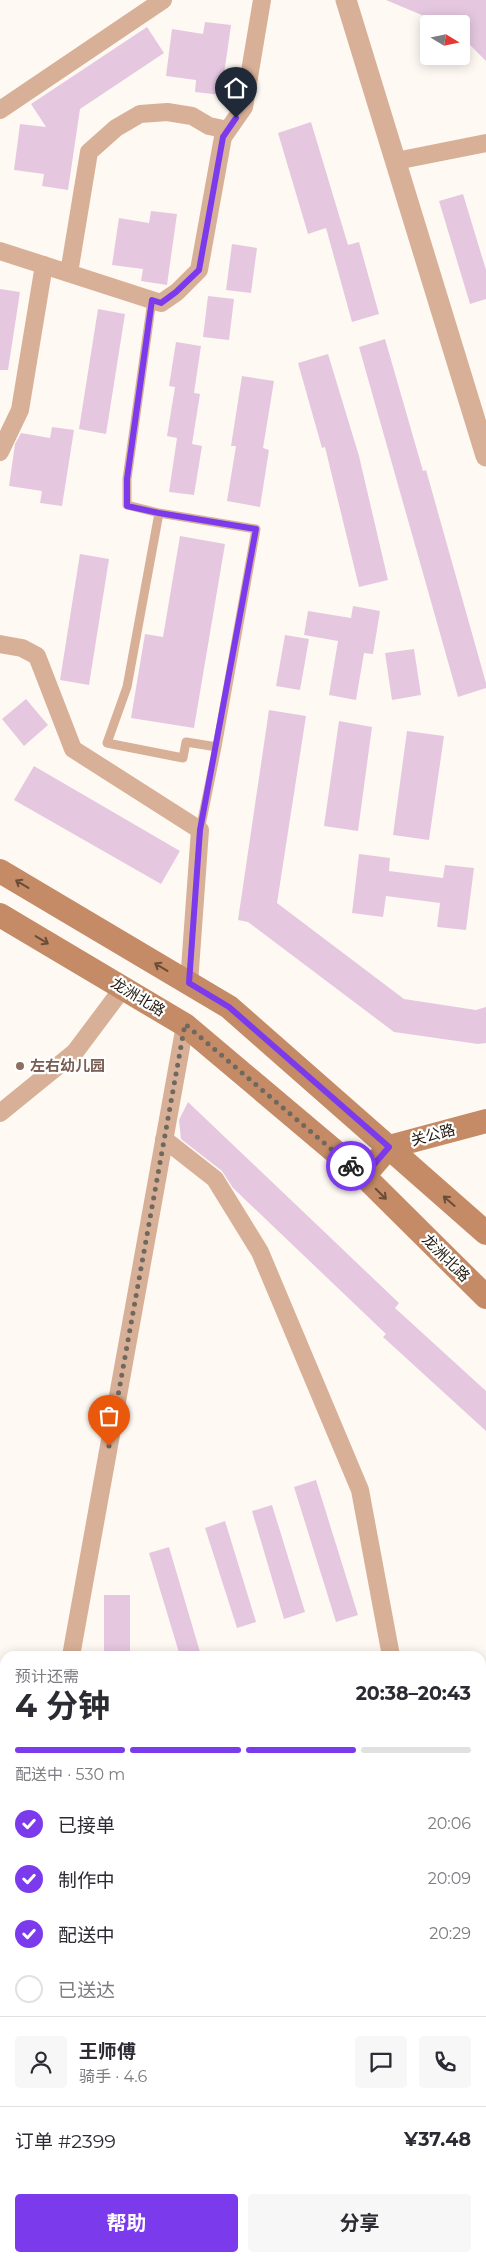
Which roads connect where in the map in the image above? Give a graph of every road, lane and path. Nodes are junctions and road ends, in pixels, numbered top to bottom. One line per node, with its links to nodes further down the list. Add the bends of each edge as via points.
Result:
1 (163, 0): 4 (street)
2 (262, 0): 5 (street, via 244,107)
3 (346, 0): 7 (street)
4 (0, 110)
5 (228, 130): 10 (street, via 210,126 192,116 167,112 140,114 116,128 89,152); 11 (street, via 223,137 199,270 161,303)
6 (486, 142): 7 (street)
7 (396, 161): 13 (street)
8 (0, 251): 9 (street)
9 (44, 265): 10 (street); 12 (street, via 20,410)
10 (69, 273): 11 (street)
11 (152, 300): 14 (lane, via 127,479 127,506)
12 (0, 452)
13 (486, 456)
14 (159, 513): 16 (lane, via 256,529); 16 (lane, via 127,686 107,743 183,758 186,742)
15 (0, 644): 17 (street, via 22,648 37,656 73,749)
16 (217, 746): 17 (lane)
17 (200, 830): 20 (street)
18 (0, 871): 20 (main road, one-way to 18)
19 (0, 915): 21 (main road, 龙洲北路, one-way to 21)
20 (189, 983): 26 (main road, via 229,1007)
21 (123, 988): 22 (main road, 龙洲北路); 23 (street, via 75,1052)
22 (185, 1024): 25 (street); 27 (main road, 龙洲北路)
23 (0, 1113)
24 (486, 1121): 26 (main road, 关公路)
25 (164, 1139): 30 (street); 31 (street, via 215,1179 260,1252 360,1490)
26 (389, 1147): 27 (main road); 28 (main road, one-way to 26)
27 (364, 1176): 29 (main road, 龙洲北路, one-way to 29)
28 (486, 1233)
29 (486, 1297)
30 (72, 1651)
31 (389, 1651)

